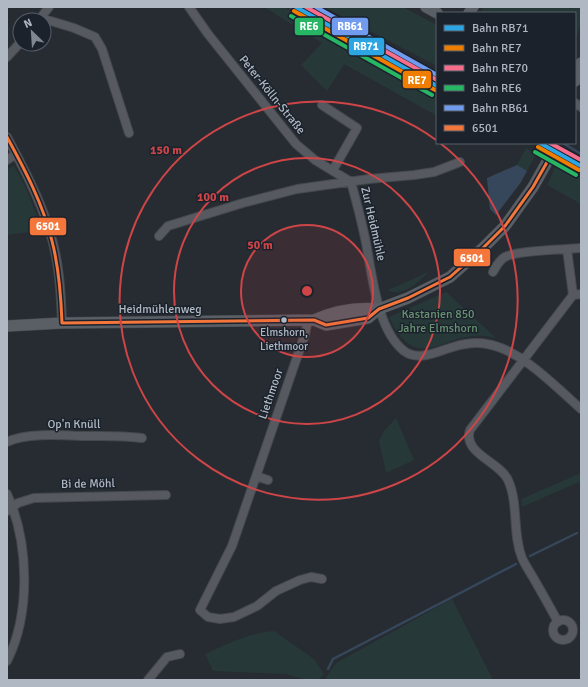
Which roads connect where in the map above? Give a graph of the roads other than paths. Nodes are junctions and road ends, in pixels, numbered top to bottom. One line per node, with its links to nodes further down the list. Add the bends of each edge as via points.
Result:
1 (189, 7): 14 (street, Peter-Kölln-Straße, via 296,144 315,160)
2 (426, 7): 3 (street)
3 (436, 12)
4 (52, 22): 8 (street, via 95,37 102,48)
5 (581, 63): 6 (street)
6 (576, 78)
7 (322, 105): 14 (street, via 357,128)
8 (129, 133)
9 (7, 137): 11 (street)
10 (554, 144): 21 (street, Heidmühlenweg, via 533,188 505,226 484,247 450,277)
11 (16, 154): 12 (street); 23 (street, via 32,184 49,230 58,272)
12 (7, 160)
13 (460, 162): 15 (street, Zur Heidmühle, via 434,172)
14 (333, 170): 15 (street, Peter-Kölln-Straße)
15 (351, 182): 16 (street, via 297,189 243,203 168,226); 21 (street, Zur Heidmühle)
16 (159, 236)
17 (581, 248): 18 (street)
18 (567, 249): 19 (street, via 519,253 505,257); 20 (street)
19 (493, 272)
20 (577, 295): 25 (street)
21 (379, 309): 22 (street, Heidmühlenweg, via 368,308 327,314); 25 (street, Zur Heidmühle, via 391,335 404,350 415,356 455,346 486,344 501,348)
22 (311, 320): 23 (street, Heidmühlenweg); 29 (street, Liethmoor)
23 (62, 323): 24 (street, Heidmühlenweg)
24 (7, 326)
25 (523, 360): 26 (street); 35 (street, via 468,436 472,448 507,478 513,494 516,536 522,558)
26 (581, 409)
27 (142, 438): 28 (street, Op'n Knüll, via 63,435 34,436)
28 (7, 442)
29 (256, 476): 30 (street); 34 (street, Liethmoor, via 232,546 200,610 208,617 234,617 257,606 276,591 300,580 311,577)
30 (268, 480)
31 (7, 494): 33 (street)
32 (166, 495): 33 (street, Bi de Möhl, via 34,498)
33 (10, 510): 37 (street, via 21,534 24,562 18,633)
34 (322, 579)
35 (558, 622)
36 (180, 654): 38 (street, via 167,657)
37 (7, 661)
38 (148, 680)

